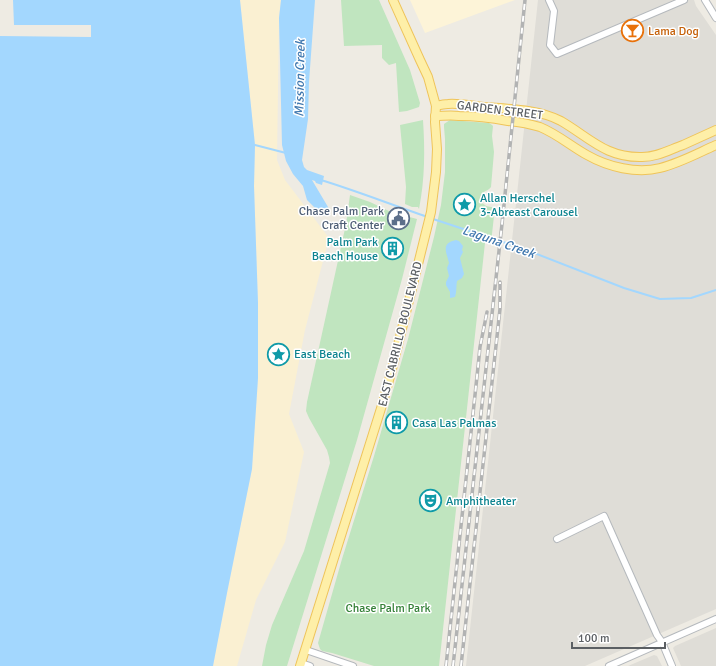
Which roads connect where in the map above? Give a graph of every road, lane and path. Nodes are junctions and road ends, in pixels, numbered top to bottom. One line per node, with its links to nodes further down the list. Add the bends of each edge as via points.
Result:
1 (393, 0): 6 (main road, EAST CABRILLO BOULEVARD, via 428,76)
2 (548, 0): 3 (street, via 554,11 550,45 557,54)
3 (684, 0)
4 (705, 0): 5 (street)
5 (716, 18)
6 (436, 106): 7 (main road, EAST CABRILLO BOULEVARD); 8 (main road, GARDEN STREET, via 465,105 534,112 561,121 601,148 625,156 651,157 662,154)
7 (435, 116): 9 (main road, GARDEN STREET, via 499,119 538,127 555,134 596,160 621,168 640,170 659,168 682,161); 13 (main road, EAST CABRILLO BOULEVARD, via 437,149 431,212 383,402)
8 (716, 130)
9 (716, 145)
10 (557, 538): 12 (street, via 604,516)
11 (716, 619): 12 (street)
12 (662, 642): 17 (street); 18 (street)
13 (306, 650): 14 (main road, EAST CABRILLO BOULEVARD); 16 (street)
14 (301, 665): 15 (street)
15 (310, 666)
16 (353, 666)
17 (609, 666)
18 (672, 666)

